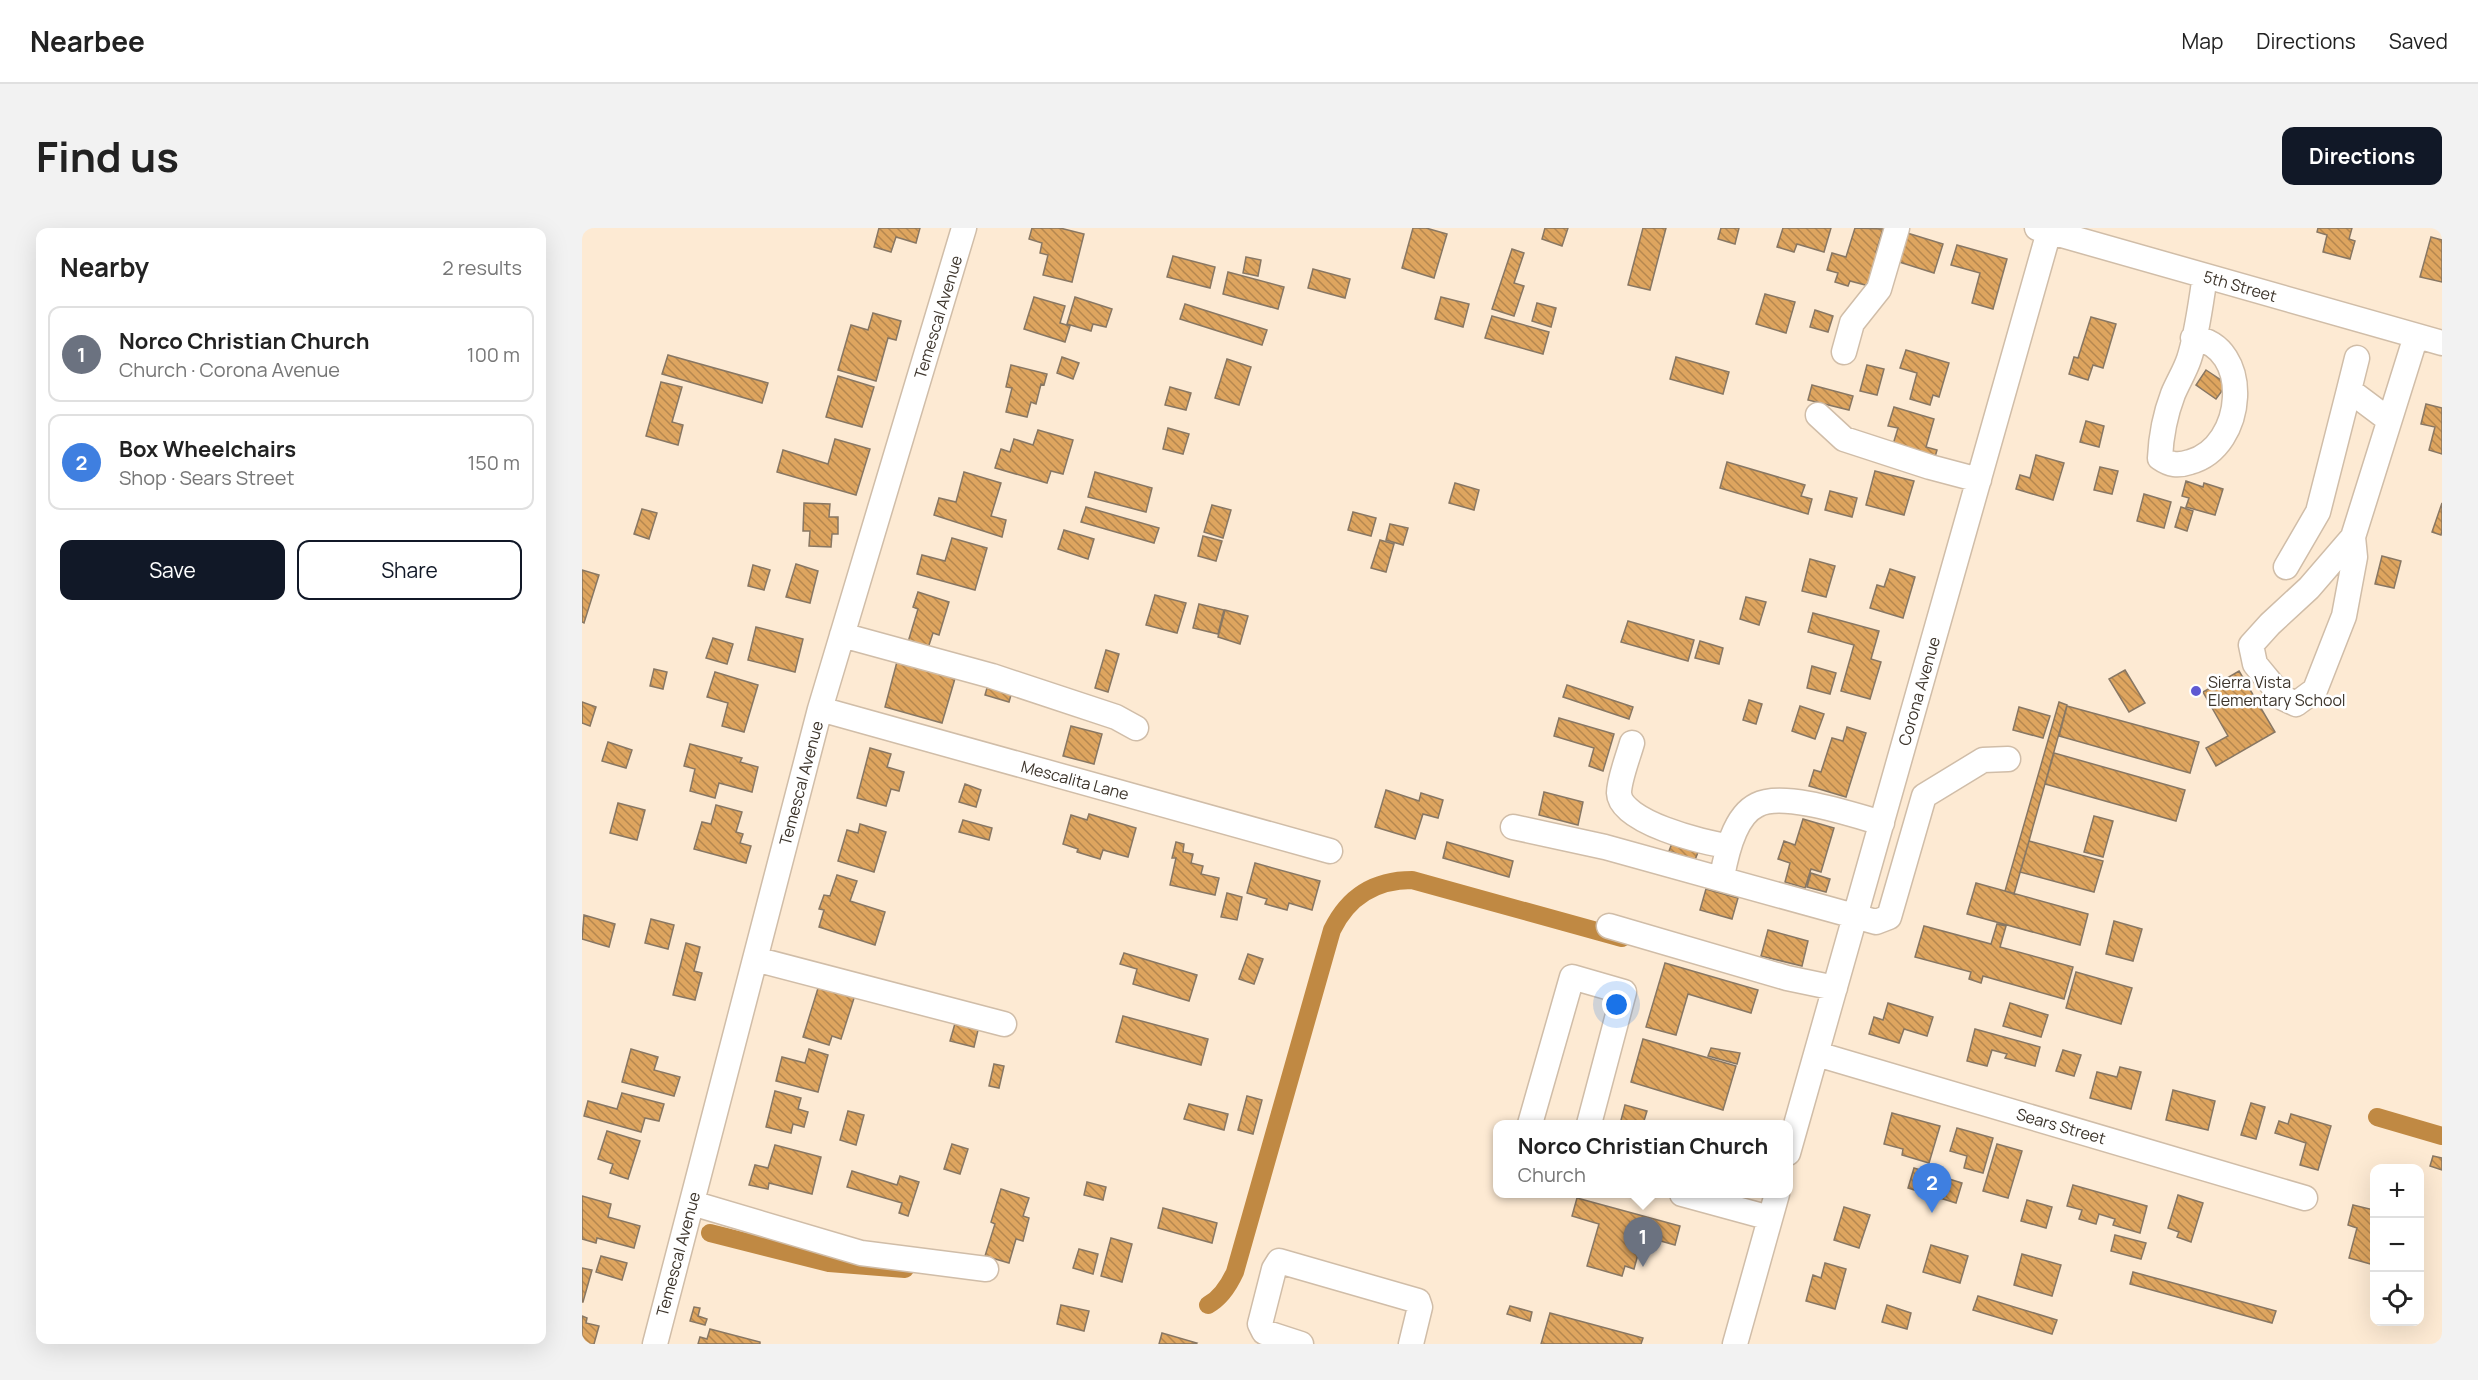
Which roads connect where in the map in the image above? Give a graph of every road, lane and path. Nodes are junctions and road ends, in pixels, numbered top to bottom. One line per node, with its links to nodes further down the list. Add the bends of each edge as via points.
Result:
1 (964, 228): 16 (street, Temescal Avenue)
2 (1897, 228): 8 (street, via 1879,289 1852,323)
3 (2045, 229): 4 (street, 5th Street); 13 (street, Corona Avenue)
4 (2205, 276): 5 (street, 5th Street); 6 (street)
5 (2416, 336): 7 (street, 5th Street); 12 (street)
6 (2193, 338): 6 (street, via 2161,435 2160,458 2179,465 2210,454 2222,441 2234,409 2232,368 2215,346)
7 (2442, 344)
8 (1844, 352)
9 (2357, 358): 10 (street)
10 (2349, 390): 12 (street); 15 (street, via 2318,512)
11 (1818, 415): 13 (street, via 1844,439)
12 (2389, 420): 14 (street)
13 (1979, 480): 21 (street, Corona Avenue)
14 (2353, 537): 14 (street, via 2309,588 2251,645 2255,664 2283,698 2296,704 2315,690 2344,616 2355,557)
15 (2286, 567)
16 (842, 635): 17 (street, Temescal Avenue); 18 (street, via 981,672)
17 (820, 710): 26 (street, Mescalita Lane); 30 (street, Temescal Avenue)
18 (1136, 728)
19 (1632, 743): 25 (street, via 1619,792 1621,802 1634,816 1706,843)
20 (2008, 759): 22 (street, via 1983,760)
21 (1892, 787): 22 (street); 23 (street, Corona Avenue)
22 (1924, 796): 28 (street, via 1889,917 1876,921)
23 (1882, 823): 25 (street, via 1785,800 1756,805 1740,822); 28 (street, Corona Avenue)
24 (1513, 827): 27 (street)
25 (1728, 846): 27 (street)
26 (1330, 851)
27 (1722, 877): 28 (street)
28 (1856, 917): 31 (street, Corona Avenue)
29 (1609, 926): 31 (street, via 1787,978)
30 (755, 958): 32 (street); 40 (street, Temescal Avenue)
31 (1835, 988): 33 (street, Corona Avenue)
32 (1004, 1024)
33 (1817, 1053): 36 (street, Corona Avenue); 39 (street, Sears Street)
34 (1531, 1120): 35 (street, via 1572,977 1624,992)
35 (1590, 1120)
36 (1793, 1136)
37 (1697, 1198): 41 (street)
38 (1776, 1198): 41 (street)
39 (2305, 1198)
40 (692, 1203): 42 (street, via 861,1254); 43 (street, Temescal Avenue)
41 (1770, 1218): 46 (street)
42 (986, 1269)
43 (655, 1344)
44 (1301, 1344): 45 (street, via 1263,1332 1260,1324 1279,1261 1418,1301)
45 (1411, 1344)
46 (1735, 1344)

